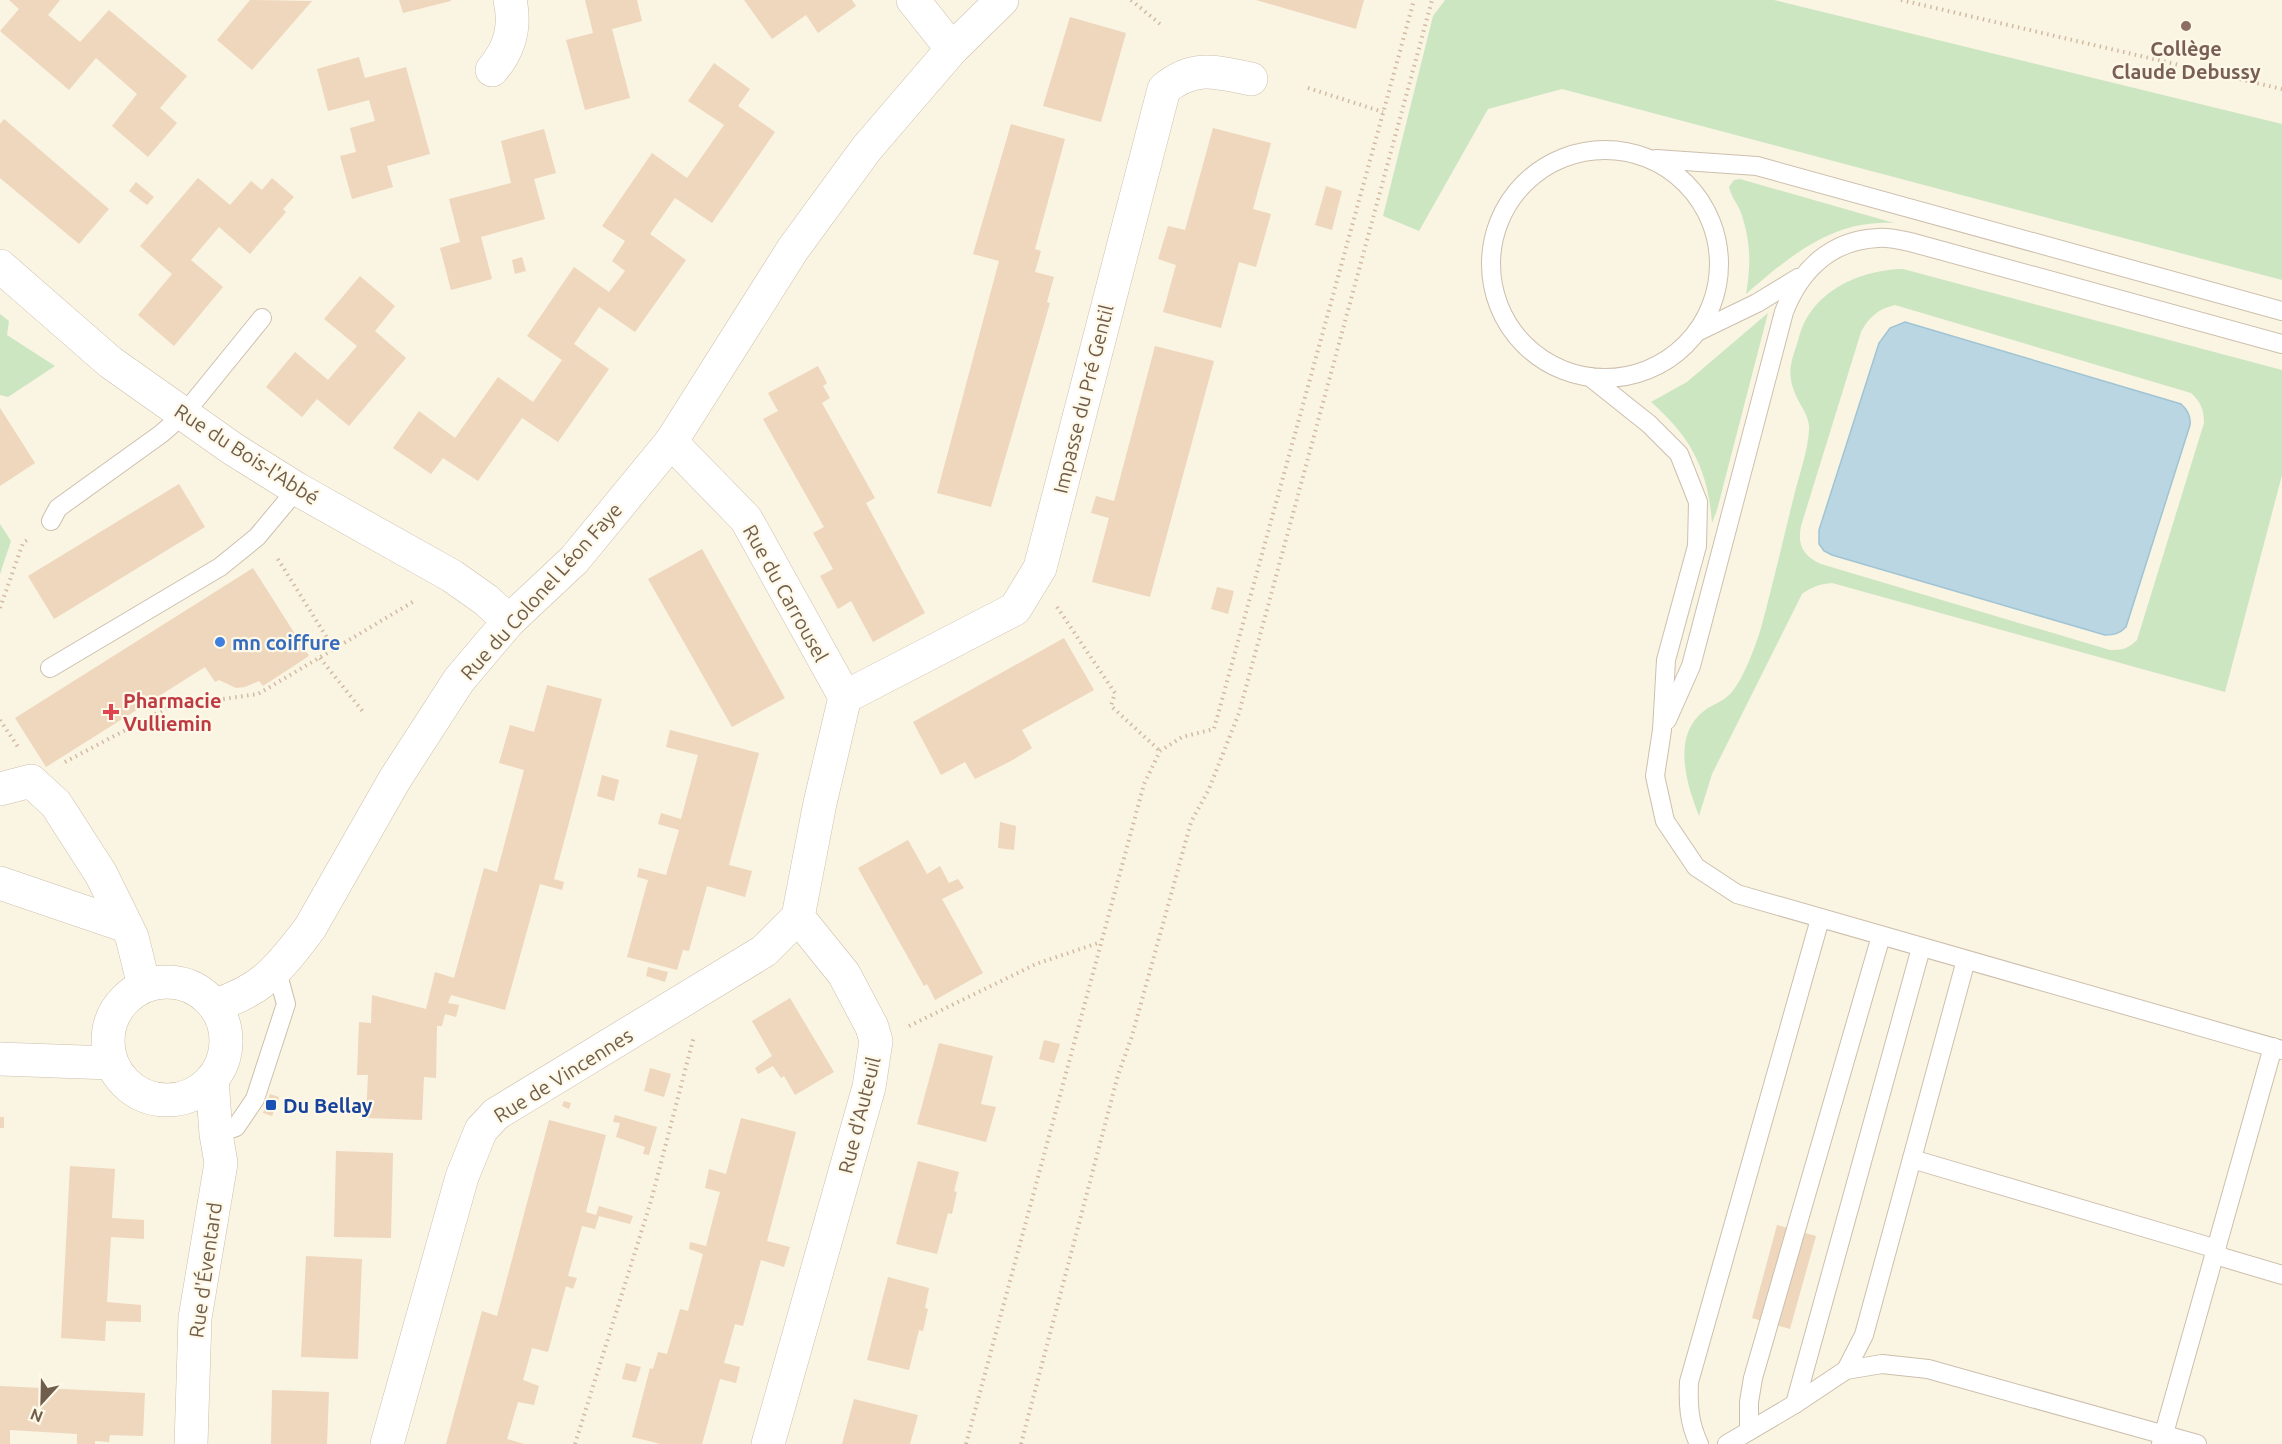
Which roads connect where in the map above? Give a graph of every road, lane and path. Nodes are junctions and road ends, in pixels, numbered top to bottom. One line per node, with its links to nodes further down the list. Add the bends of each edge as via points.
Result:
1 (510, 0): 10 (street, via 512,32)
2 (913, 0): 9 (street)
3 (1002, 0): 9 (street, Rue du Colonel Léon Faye)
4 (1131, 0): 8 (path)
5 (1414, 0): 14 (path)
6 (1432, 0): 72 (path, via 1239,713 1209,789 1191,822 1118,1075)
7 (1901, 0): 13 (path)
8 (1160, 24)
9 (952, 49): 24 (street, Rue du Colonel Léon Faye, via 867,148 793,249)
10 (492, 70)
11 (1251, 79): 35 (street, Impasse du Pré Gentil, via 1220,73 1186,74 1164,89 1040,568 1015,609)
12 (1308, 88): 14 (path)
13 (2282, 89)
14 (1383, 112): 38 (path, via 1214,729 1182,737)
15 (1650, 159): 18 (lane, via 1757,166); 20 (lane, via 1694,193 1713,225 1719,253 1718,281 1707,316); 22 (lane, via 1602,149 1555,160 1516,190 1494,234 1491,282 1509,327 1544,361)
16 (0, 266): 23 (street, Rue du Bois-l'Abbé, via 110,362)
17 (1803, 276): 20 (lane); 21 (lane, via 1833,249 1880,237); 37 (lane, via 1791,292 1784,312 1691,666)
18 (2282, 311)
19 (262, 318): 23 (lane)
20 (1697, 332): 22 (lane, via 1658,366 1625,376)
21 (2282, 344)
22 (1590, 378): 37 (lane, via 1649,424 1679,454 1698,502 1697,546 1666,660)
23 (184, 414): 25 (street, Rue du Bois-l'Abbé); 26 (lane, via 161,435 58,508)
24 (670, 442): 31 (street, Rue du Colonel Léon Faye, via 574,560); 35 (street, Rue du Carrousel, via 746,519)
25 (297, 489): 31 (street, Rue du Bois-l'Abbé, via 452,576); 34 (lane, via 257,537 220,567)
26 (51, 521): 30 (path, via 23,543)
27 (273, 551): 32 (path)
28 (416, 600): 32 (path)
29 (1053, 601): 38 (path, via 1115,693 1111,706)
30 (0, 608)
31 (509, 621): 49 (street, Rue du Colonel Léon Faye, via 459,680 395,779 310,927)
32 (334, 649): 33 (path)
33 (320, 658): 36 (path); 39 (path, via 258,694 216,700 183,699)
34 (50, 668)
35 (845, 697): 42 (street)
36 (364, 712)
37 (1662, 730): 43 (lane, via 1655,776 1665,821 1696,867 1737,894)
38 (1160, 751): 46 (path, via 1144,784)
39 (31, 781): 40 (street); 44 (street, via 56,804 101,874)
40 (0, 789)
41 (0, 883): 44 (street)
42 (798, 917): 68 (street, Rue de Vincennes, via 764,951 496,1114 481,1130 462,1177); 70 (street, Rue d'Auteuil, via 844,974 876,1041 869,1087)
43 (1820, 919): 45 (lane); 73 (lane, via 1689,1382 1691,1427)
44 (126, 926): 50 (street)
45 (1881, 936): 47 (lane); 65 (lane, via 1753,1378)
46 (1101, 942): 53 (path, via 1036,964); 71 (path)
47 (1921, 948): 48 (lane); 64 (lane)
48 (1966, 960): 54 (lane); 60 (lane)
49 (277, 970): 51 (street, Rue du Colonel Léon Faye, via 248,993); 59 (lane, via 286,1004 255,1099 236,1127)
50 (144, 986): 51 (street, via 175,982 191,986); 56 (street, via 125,999 112,1017 107,1040)
51 (215, 1005): 57 (street, via 225,1026 227,1049)
52 (697, 1025): 69 (path, via 651,1201)
53 (905, 1028)
54 (2277, 1048): 61 (lane)
55 (0, 1059): 56 (street)
56 (111, 1063): 58 (street, via 123,1082 141,1095 162,1101)
57 (212, 1079): 58 (street, via 204,1089); 59 (street, Rue d'Éventard)
58 (183, 1099): 59 (street)
59 (216, 1134): 67 (street, Rue d'Éventard, via 220,1162 195,1318)
60 (1912, 1159): 61 (lane); 63 (lane, via 1864,1335)
61 (2216, 1252): 62 (lane); 66 (lane)
62 (2282, 1275)
63 (1846, 1370): 64 (lane); 66 (lane, via 1882,1364 1928,1369)
64 (1795, 1404): 65 (lane)
65 (1749, 1431): 74 (lane)
66 (2162, 1439): 75 (lane)
67 (191, 1444)
68 (387, 1444)
69 (575, 1444)
70 (768, 1444)
71 (966, 1444)
72 (1021, 1444)
73 (1699, 1444)
74 (1727, 1444)
75 (2197, 1444)

